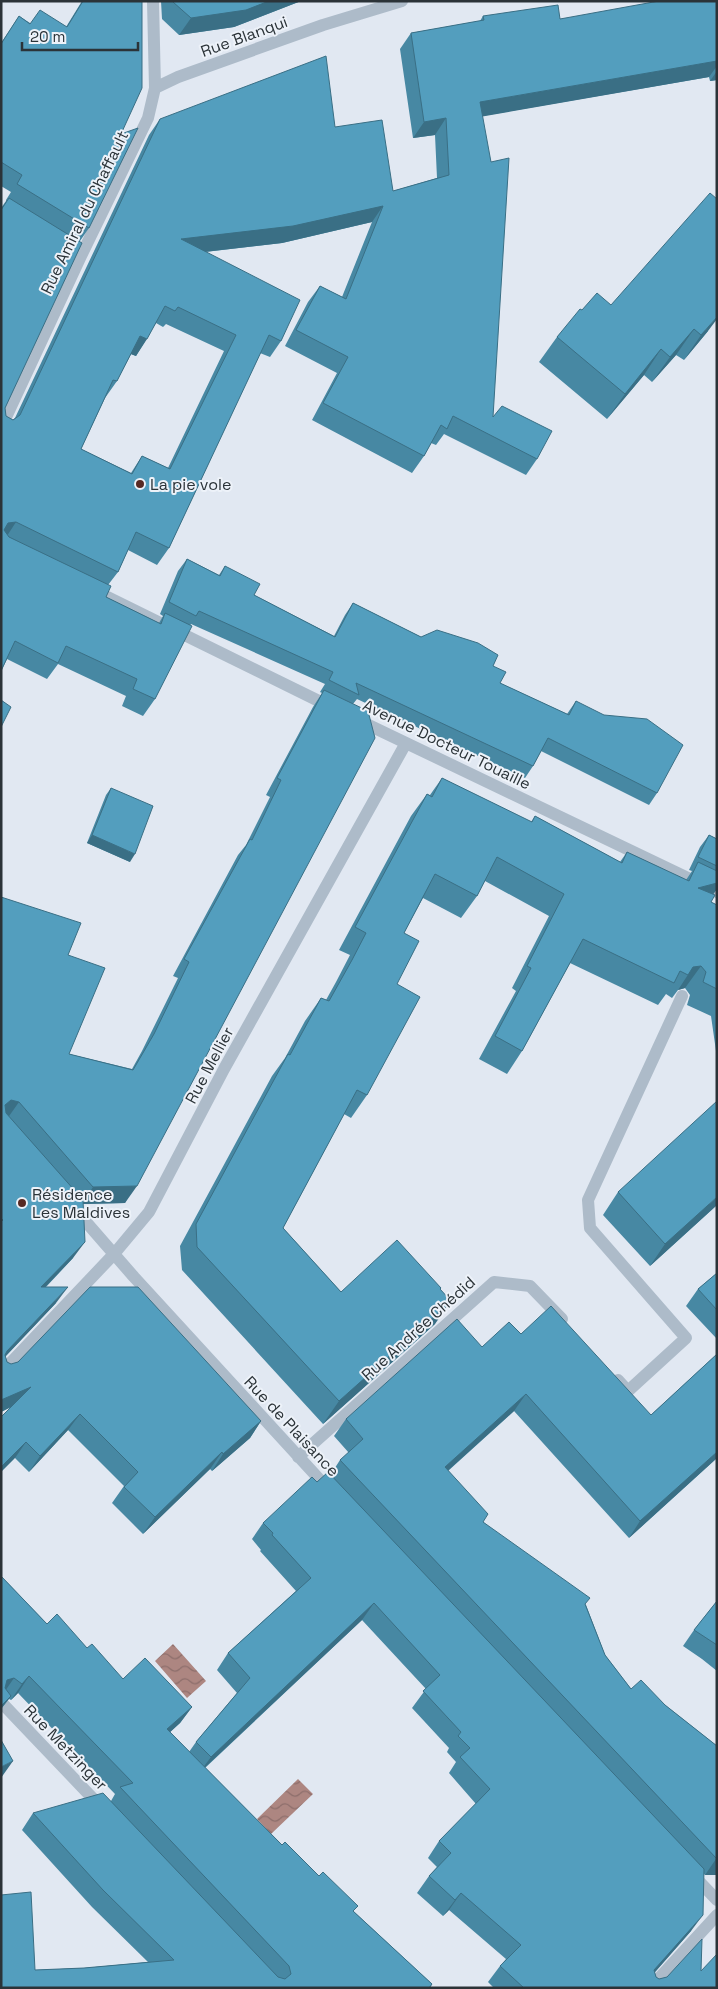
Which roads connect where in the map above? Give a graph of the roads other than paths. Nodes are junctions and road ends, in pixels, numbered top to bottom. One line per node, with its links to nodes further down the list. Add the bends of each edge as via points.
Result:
1 (153, 1): 3 (street, Rue Amiral du Chaffault)
2 (402, 1): 3 (street, Rue Blanqui, via 322,25)
3 (155, 88): 4 (street, Rue Amiral du Chaffault, via 148,118 77,253)
4 (1, 428)
5 (80, 584): 6 (street, Avenue Docteur Touaille)
6 (406, 743): 7 (street, Avenue Docteur Touaille); 10 (street, Rue Mellier, via 224,1069 149,1212)
7 (717, 892)
8 (682, 996): 12 (street, via 588,1200 590,1228 686,1338 628,1391)
9 (64, 1196): 10 (street)
10 (114, 1254): 13 (street, Rue Mellier); 14 (street, Rue de Plaisance)
11 (569, 1327): 14 (street, Rue Andrée Chédid, via 530,1286 494,1282)
12 (608, 1370)
13 (1, 1373)
14 (298, 1457): 15 (street, Rue de Plaisance)
15 (343, 1504)
16 (1, 1702): 17 (street, Rue Metzinger)
17 (110, 1816)
18 (681, 1862): 19 (street)
19 (717, 1900)
20 (717, 1915): 21 (street)
21 (650, 1988)

